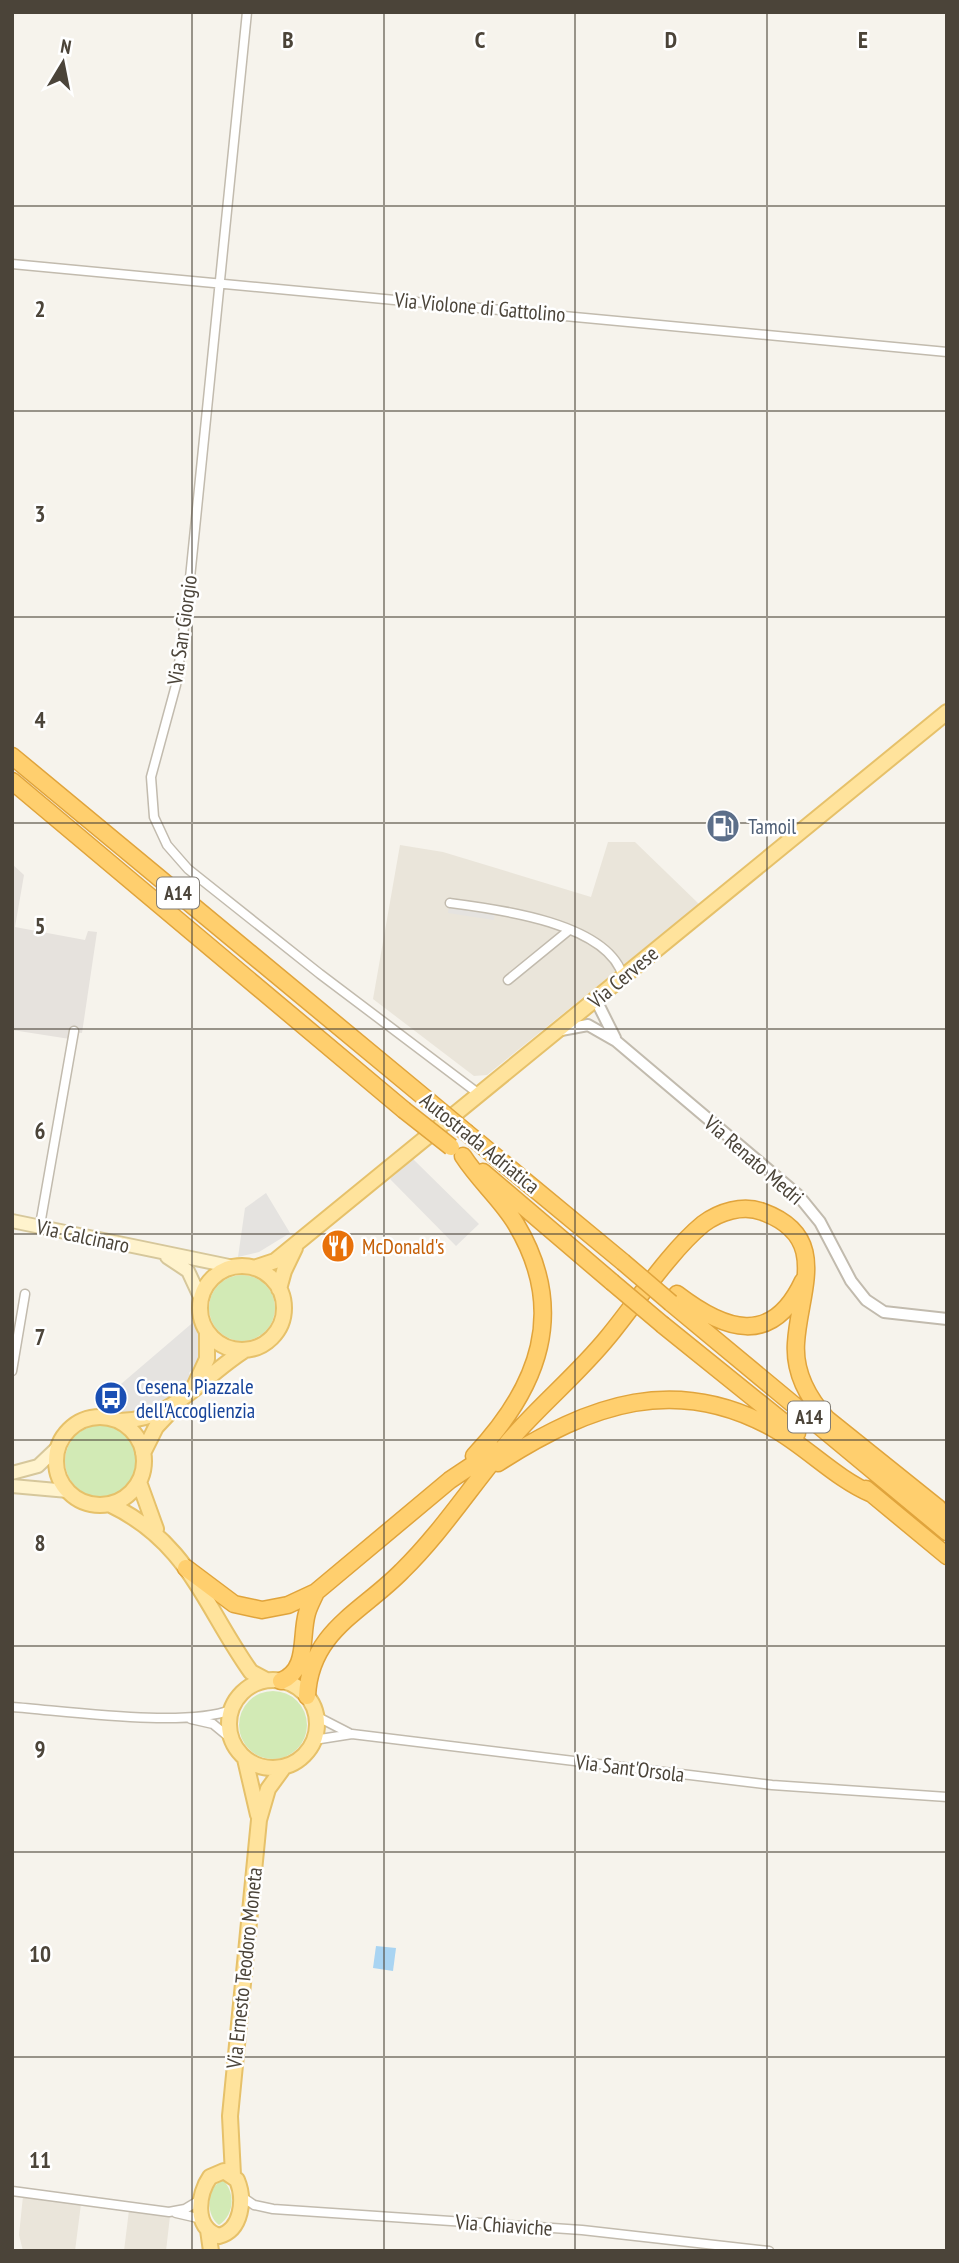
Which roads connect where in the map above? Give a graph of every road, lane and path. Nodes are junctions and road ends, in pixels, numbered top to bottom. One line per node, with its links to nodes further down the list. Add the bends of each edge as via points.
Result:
1 (247, 12): 3 (street, Via San Giorgio)
2 (12, 264): 3 (street, Via Violone di Gattolino)
3 (220, 285): 4 (street, Via Violone di Gattolino); 16 (street, Via San Giorgio, via 176,685 151,777 154,817 167,845 188,869)
4 (947, 352)
5 (947, 712): 10 (main road, Via Cervese)
6 (12, 755): 27 (highway, Autostrada Adriatica / A14, bridge, via 467,1133)
7 (12, 781): 17 (highway, Autostrada Adriatica / A14, bridge)
8 (450, 903): 9 (street, via 522,913)
9 (568, 931): 10 (street, via 604,947); 11 (street)
10 (623, 977): 12 (main road, Via Cervese)
11 (508, 980)
12 (596, 1000): 14 (main road, Via Cervese); 15 (street, Via Renato Medri)
13 (74, 1031): 19 (street)
14 (558, 1031): 15 (street, Via Renato Medri, via 588,1025); 16 (main road, Via Cervese)
15 (616, 1041): 29 (street, Via Renato Medri, via 798,1195 820,1222 866,1300 884,1312)
16 (479, 1094): 20 (main road, Via Cervese)
17 (457, 1152): 40 (highway, via 503,1206 528,1248 544,1306 535,1367 503,1425); 44 (highway, Autostrada Adriatica / A14, bridge)
18 (12, 1221): 19 (main road, Via Calcinaro)
19 (40, 1225): 21 (main road, Via Calcinaro)
20 (299, 1242): 23 (main road, Via Cervese, via 275,1261); 25 (main road, Via Cervese)
21 (153, 1251): 22 (main road, Via Calcinaro); 28 (main road, Via Calcinaro, via 188,1271)
22 (234, 1267): 23 (main road); 28 (main road, via 213,1278)
23 (254, 1268): 25 (main road)
24 (807, 1273): 27 (highway, via 783,1311 751,1326 717,1321); 35 (highway, via 799,1237 778,1218 759,1210 739,1209 706,1222 605,1341); 46 (highway, via 796,1343 798,1370 812,1402)
25 (279, 1289): 31 (main road, via 284,1312 275,1334)
26 (25, 1294): 32 (street)
27 (674, 1298): 47 (highway, Autostrada Adriatica / A14)
28 (201, 1299): 30 (main road, via 201,1316)
29 (947, 1319)
30 (208, 1332): 31 (main road, via 224,1346); 33 (main road, via 204,1369)
31 (245, 1350): 33 (main road)
32 (12, 1371)
33 (184, 1397): 34 (main road, via 149,1419); 37 (main road, via 156,1427)
34 (119, 1421): 36 (main road, via 106,1417 83,1420 66,1433); 37 (main road, via 139,1440)
35 (511, 1438): 38 (highway); 40 (highway)
36 (58, 1447): 39 (main road, via 38,1466); 43 (main road, via 57,1470)
37 (143, 1453): 41 (main road)
38 (484, 1471): 44 (highway, via 562,1425 614,1407 678,1398 750,1416 851,1485); 55 (highway, via 402,1571 345,1619 320,1647 311,1665)
39 (12, 1473)
40 (450, 1480): 51 (highway)
41 (139, 1482): 45 (main road); 48 (main road)
42 (12, 1486): 43 (main road)
43 (68, 1491): 45 (main road, via 94,1504)
44 (872, 1494): 49 (highway, Autostrada Adriatica / A14)
45 (109, 1504): 48 (main road, via 138,1517)
46 (947, 1520)
47 (947, 1532)
48 (158, 1534): 50 (main road)
49 (947, 1556)
50 (186, 1568): 51 (highway, via 220,1596 247,1609 275,1609); 52 (main road)
51 (316, 1592): 53 (highway, via 307,1613 296,1672)
52 (235, 1645): 53 (main road, via 251,1672); 54 (main road)
53 (273, 1681): 54 (main road); 55 (main road, via 291,1684)
54 (239, 1695): 57 (main road)
55 (307, 1696): 58 (main road)
56 (12, 1707): 59 (street)
57 (231, 1710): 59 (street); 61 (main road)
58 (316, 1716): 60 (street); 62 (main road)
59 (184, 1718): 61 (street, via 213,1724)
60 (352, 1734): 62 (street, Via Sant'Orsola); 65 (street, Via Sant'Orsola, via 772,1785)
61 (230, 1738): 63 (main road)
62 (314, 1740): 64 (main road, via 303,1757)
63 (245, 1759): 64 (main road, via 271,1769); 66 (main road, Via Ernesto Teodoro Moneta)
64 (284, 1767): 66 (main road, Via Ernesto Teodoro Moneta, via 268,1789)
65 (947, 1797)
66 (259, 1820): 67 (main road, Via Ernesto Teodoro Moneta)
67 (230, 2116): 68 (main road, Via Ernesto Teodoro Moneta); 69 (main road, Via Ernesto Teodoro Moneta)
68 (214, 2173): 69 (main road); 72 (main road)
69 (233, 2175): 71 (main road)
70 (12, 2191): 74 (street)
71 (242, 2196): 73 (street, Via Chiaviche, via 254,2205); 75 (main road)
72 (200, 2200): 74 (street); 76 (main road)
73 (273, 2209): 75 (street, via 254,2209); 80 (street, Via Chiaviche, via 582,2230)
74 (169, 2212): 76 (street)
75 (239, 2216): 77 (main road)
76 (205, 2225): 77 (main road, via 219,2236); 78 (main road)
77 (227, 2233): 79 (main road)
78 (211, 2251)
79 (220, 2251)
80 (769, 2251)

